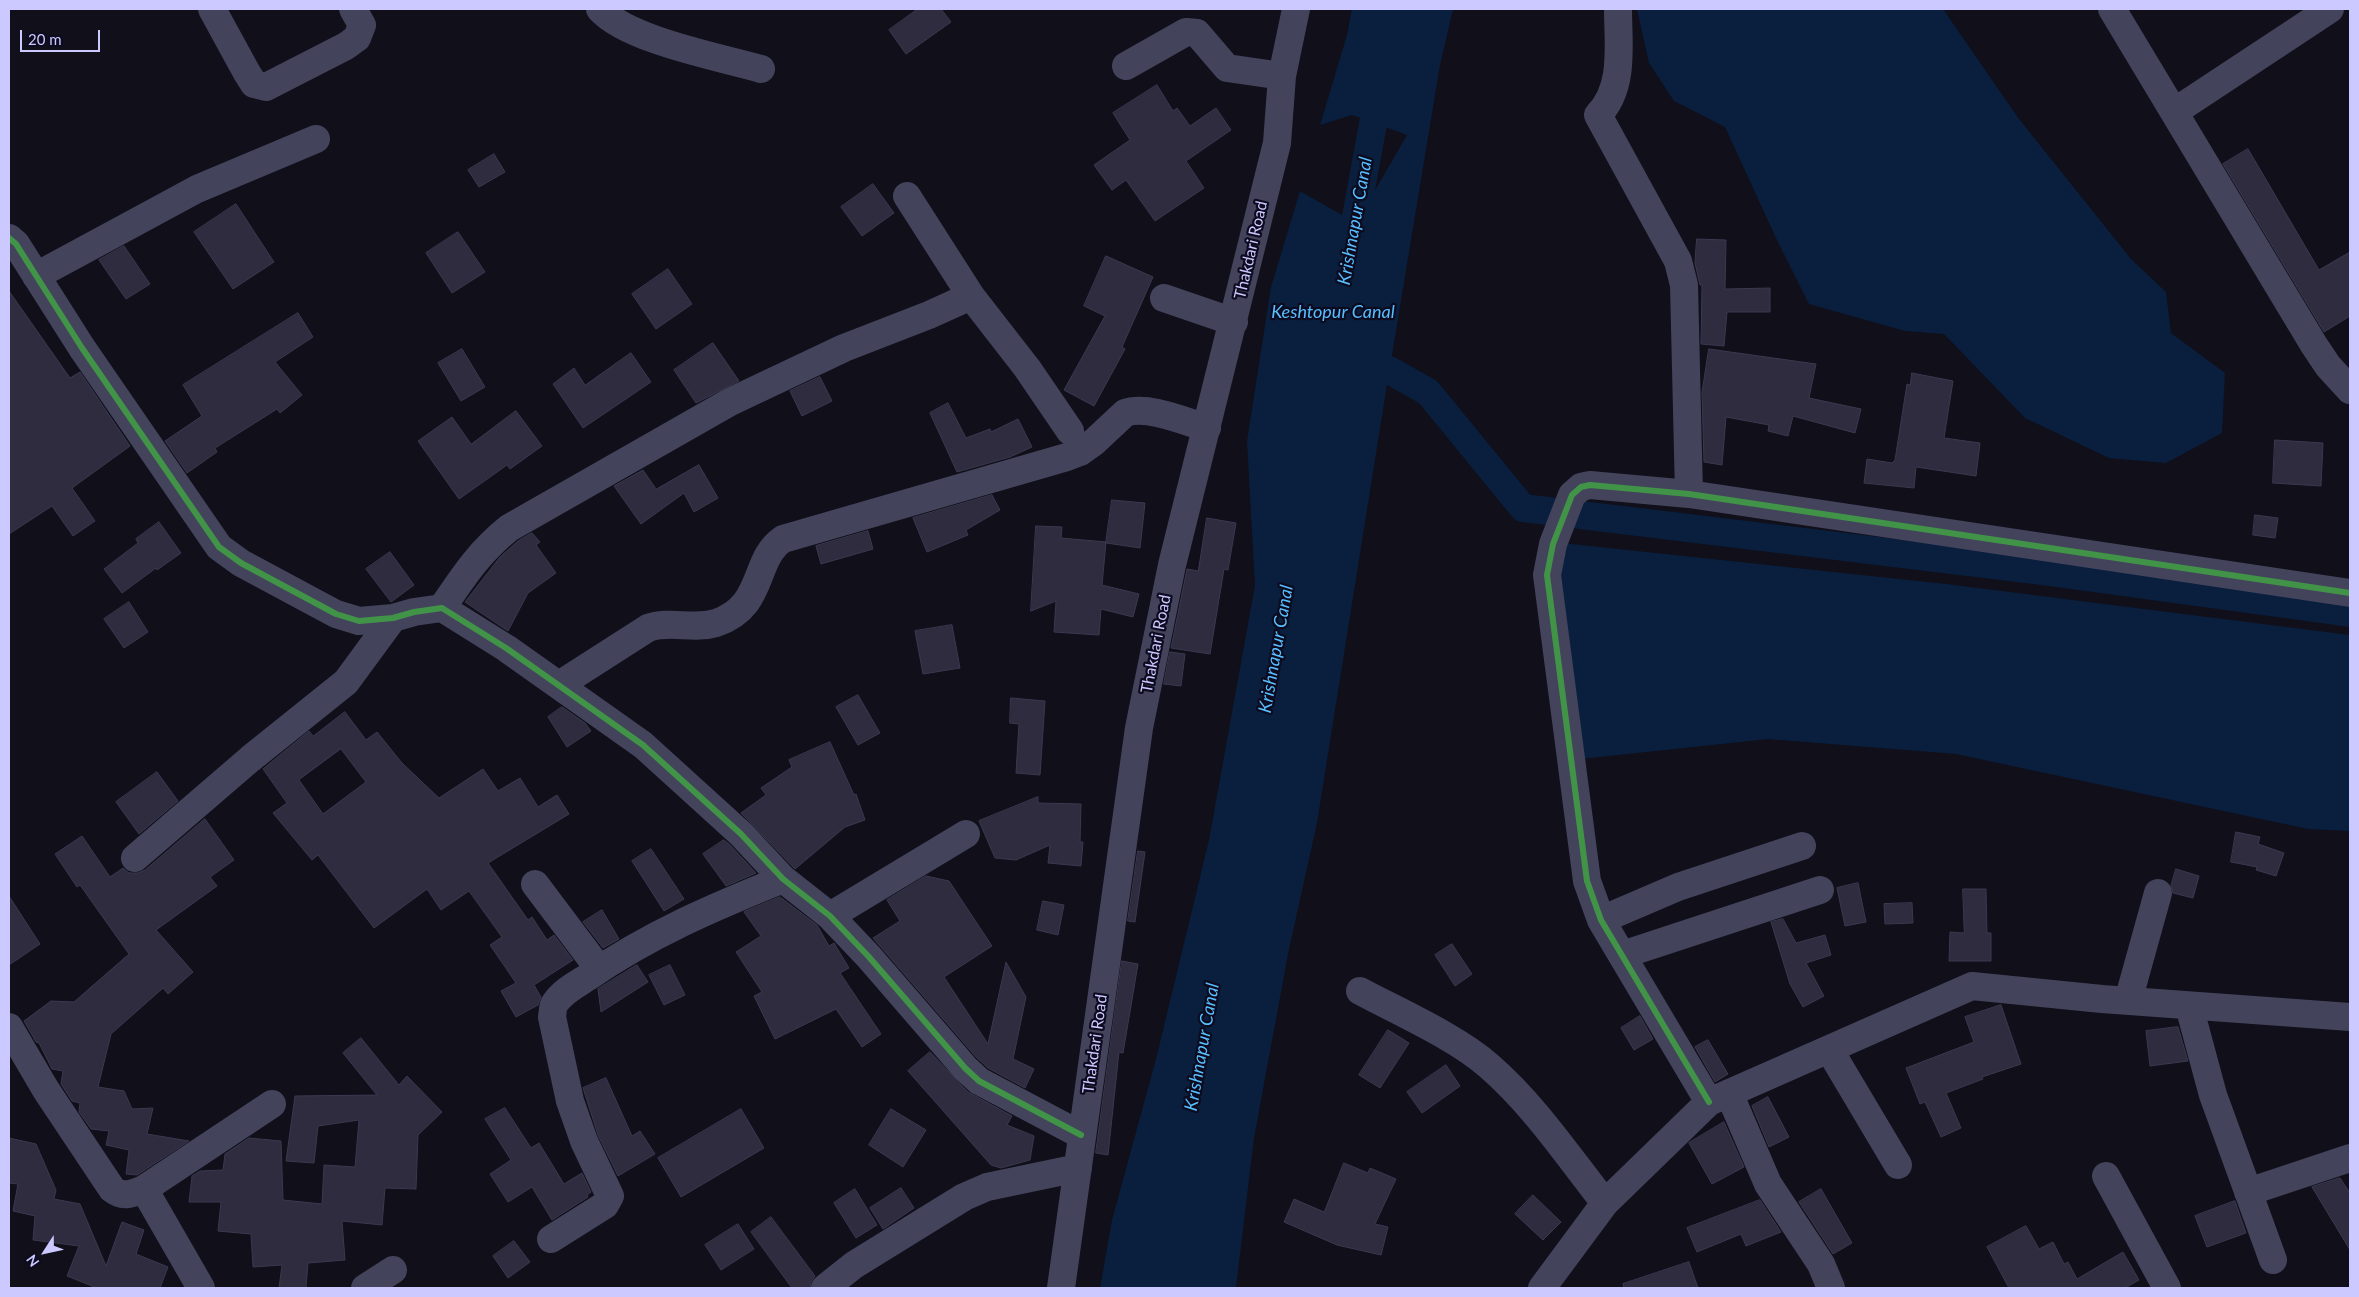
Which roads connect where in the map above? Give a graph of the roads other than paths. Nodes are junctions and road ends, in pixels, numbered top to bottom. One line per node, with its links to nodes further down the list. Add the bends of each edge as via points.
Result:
1 (212, 9): 2 (street, via 246,73 254,84 266,87 357,38 362,25)
2 (353, 9)
3 (600, 9): 9 (street, via 625,26 658,40)
4 (1296, 9): 10 (street, Thakdari Road)
5 (1618, 9): 22 (street, via 1617,76 1613,95 1598,115 1678,261 1684,285)
6 (2112, 9): 11 (street)
7 (2330, 9): 11 (street)
8 (1126, 66): 10 (street, via 1186,32 1197,33 1227,68)
9 (761, 69)
10 (1282, 76): 18 (street, Thakdari Road, via 1277,144)
11 (2174, 112): 19 (street, via 2328,366)
12 (316, 139): 15 (street, via 196,189)
13 (907, 196): 16 (street)
14 (9, 238): 15 (street)
15 (36, 276): 25 (street, via 219,547 241,563 336,614 360,621)
16 (971, 296): 21 (street, via 1027,368); 24 (street, via 844,348 730,402 509,528 473,561)
17 (1164, 298): 18 (street)
18 (1234, 322): 20 (street, Thakdari Road)
19 (2350, 390)
20 (1207, 428): 26 (street, via 1146,411 1125,412 1080,452 783,538 771,550 753,593 740,609 718,622 698,627 659,624 648,628); 46 (street, Thakdari Road, via 1172,565 1139,728)
21 (1070, 431)
22 (1689, 494): 23 (street); 35 (street, via 1590,485 1581,488 1572,495 1553,544 1546,575 1587,881)
23 (2350, 594)
24 (442, 608): 25 (street); 26 (street)
25 (393, 618): 29 (street, via 346,682)
26 (559, 686): 30 (street, via 643,745 741,834)
27 (966, 834): 34 (street)
28 (1802, 846): 35 (street, via 1678,887)
29 (136, 858)
30 (783, 879): 34 (street); 37 (street, via 702,912)
31 (535, 884): 37 (street)
32 (1820, 890): 36 (street)
33 (2158, 893): 39 (street)
34 (830, 916): 46 (street, via 979,1081)
35 (1601, 920): 36 (street)
36 (1622, 955): 44 (street)
37 (599, 969): 54 (street, via 561,995 554,1004 552,1017 570,1101 584,1141 610,1196 605,1205)
38 (1360, 991): 53 (street, via 1461,1046 1488,1065 1529,1107)
39 (2128, 1001): 40 (street); 43 (street, via 1972,986)
40 (2189, 1006): 41 (street); 52 (street, via 2213,1095)
41 (2350, 1016)
42 (9, 1027): 51 (street, via 46,1090 112,1189 125,1196)
43 (1828, 1049): 44 (street); 48 (street)
44 (1719, 1097): 53 (street); 62 (street, via 1768,1184 1821,1264)
45 (272, 1104): 51 (street)
46 (1081, 1135): 49 (street, Thakdari Road)
47 (2350, 1158): 52 (street)
48 (1898, 1165)
49 (1078, 1168): 59 (street, via 987,1187 964,1197 854,1265); 60 (street, Thakdari Road)
50 (2106, 1176): 63 (street)
51 (144, 1190): 57 (street)
52 (2248, 1192): 55 (street)
53 (1605, 1203): 61 (street)
54 (551, 1239)
55 (2273, 1260)
56 (393, 1270): 58 (street)
57 (201, 1288)
58 (365, 1288)
59 (825, 1288)
60 (1061, 1288)
61 (1542, 1288)
62 (1831, 1288)
63 (2167, 1288)

